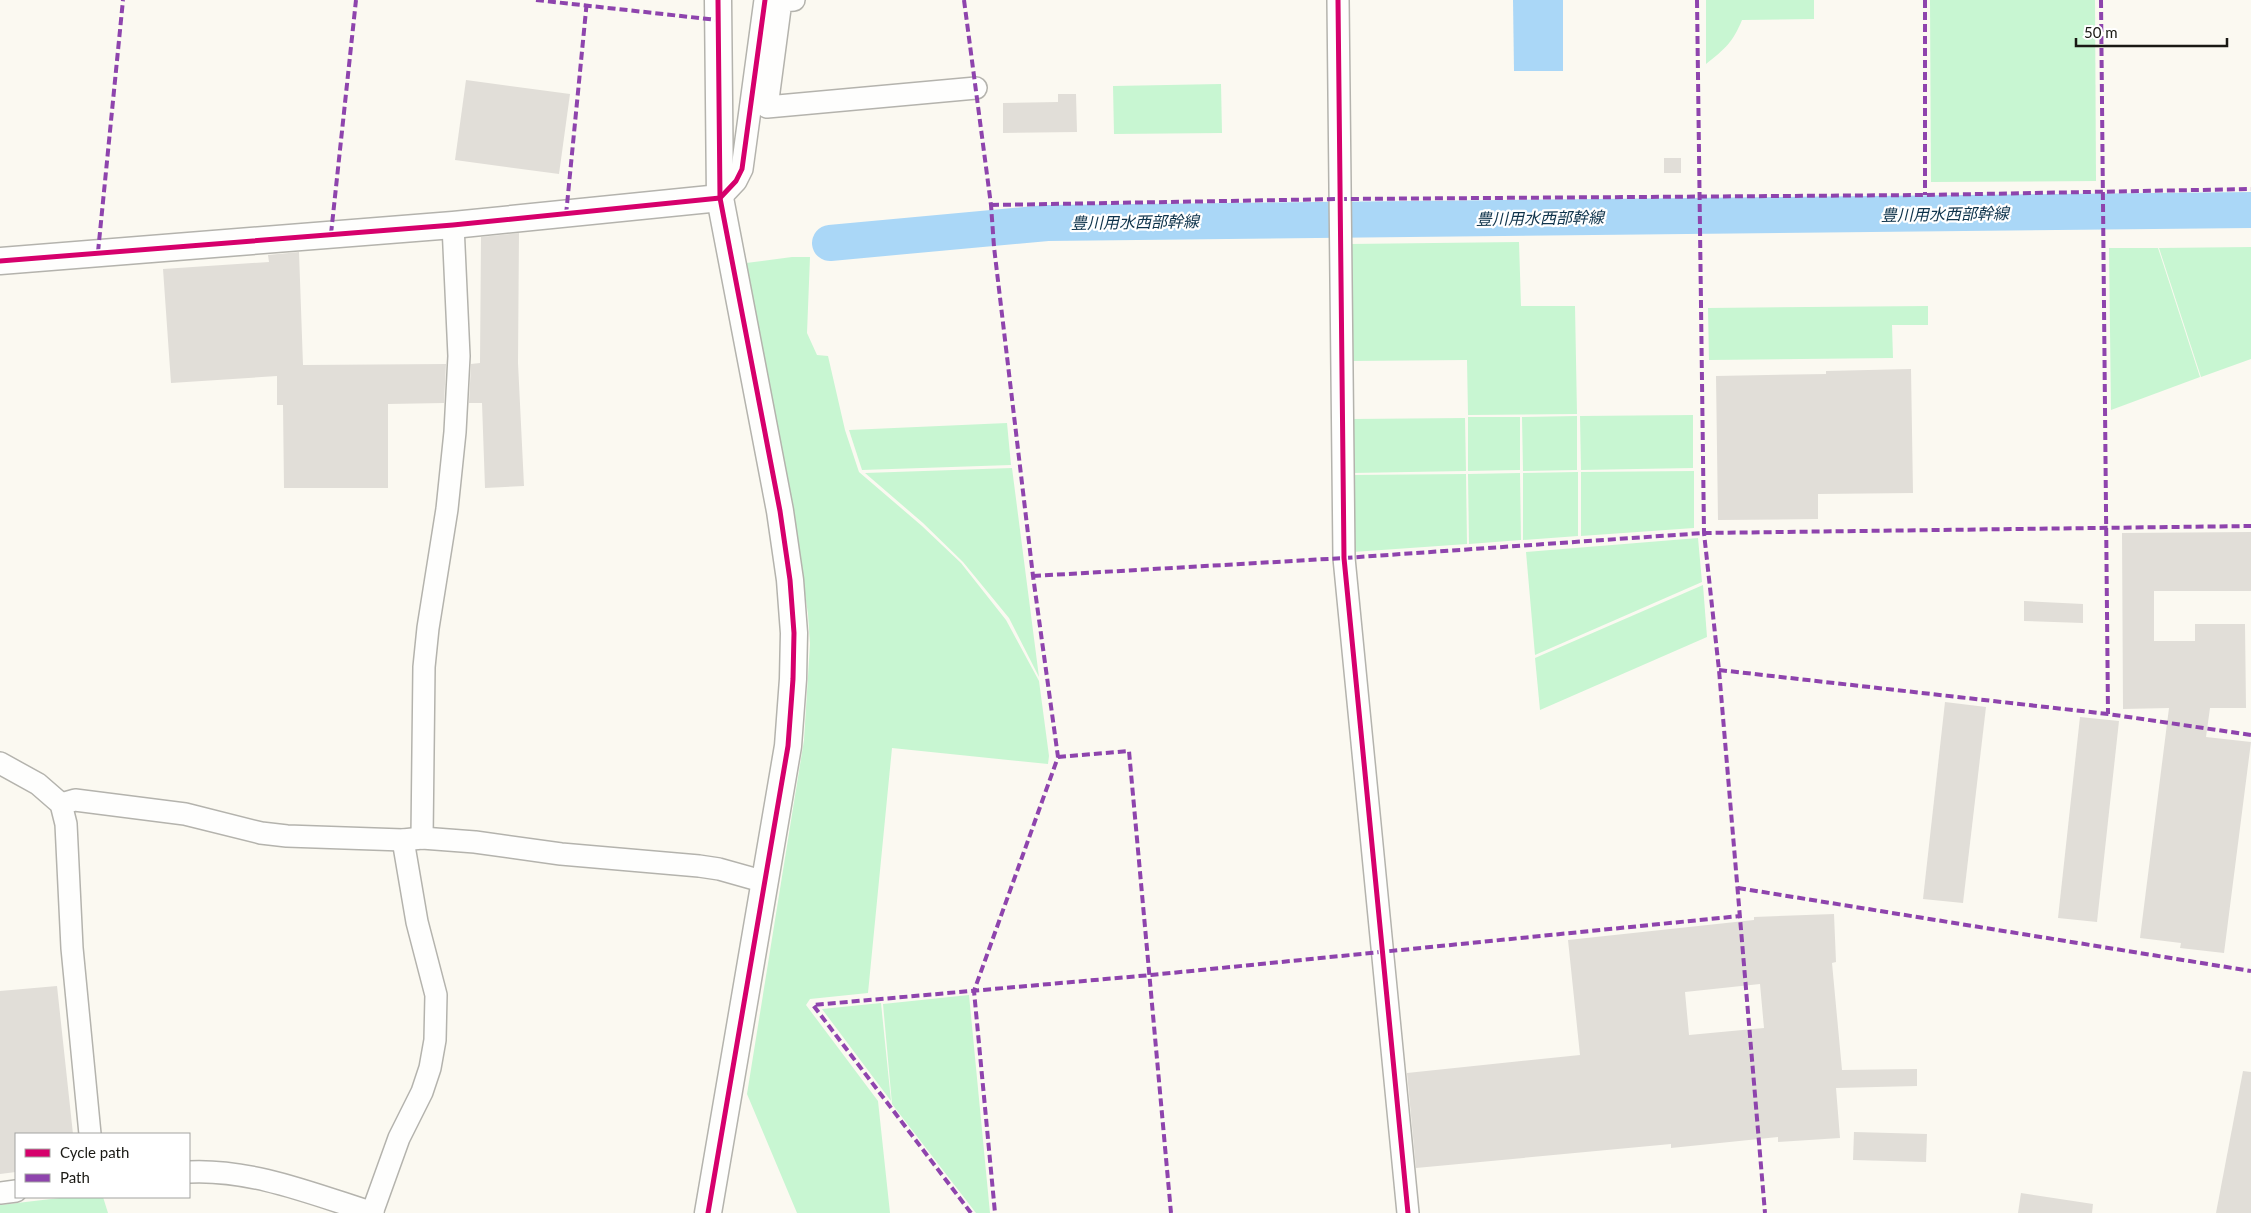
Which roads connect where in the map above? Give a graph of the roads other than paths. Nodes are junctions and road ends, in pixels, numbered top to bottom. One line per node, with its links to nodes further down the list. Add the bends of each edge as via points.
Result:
1 (718, 0): 6 (street)
2 (765, 0): 6 (street, via 742,169)
3 (794, 0): 5 (street, via 782,1 767,106)
4 (1338, 0): 19 (street, via 1344,558)
5 (976, 88)
6 (720, 198): 7 (street); 12 (street, via 780,512 794,633 788,746)
7 (453, 225): 8 (street); 11 (street, via 459,356 455,432 447,509 428,628)
8 (0, 260)
9 (0, 763): 10 (street, via 38,784)
10 (61, 804): 11 (street, via 75,800 185,814 287,836); 13 (street, via 66,824 72,948)
11 (412, 839): 12 (street, via 475,842 561,854 698,866); 17 (street, via 417,922 436,994 435,1040 422,1092 399,1138)
12 (765, 882): 18 (street)
13 (90, 1133)
14 (190, 1172): 17 (street, via 234,1174 267,1180)
15 (15, 1192): 16 (street)
16 (0, 1193)
17 (372, 1213)
18 (708, 1213)
19 (1408, 1213)

